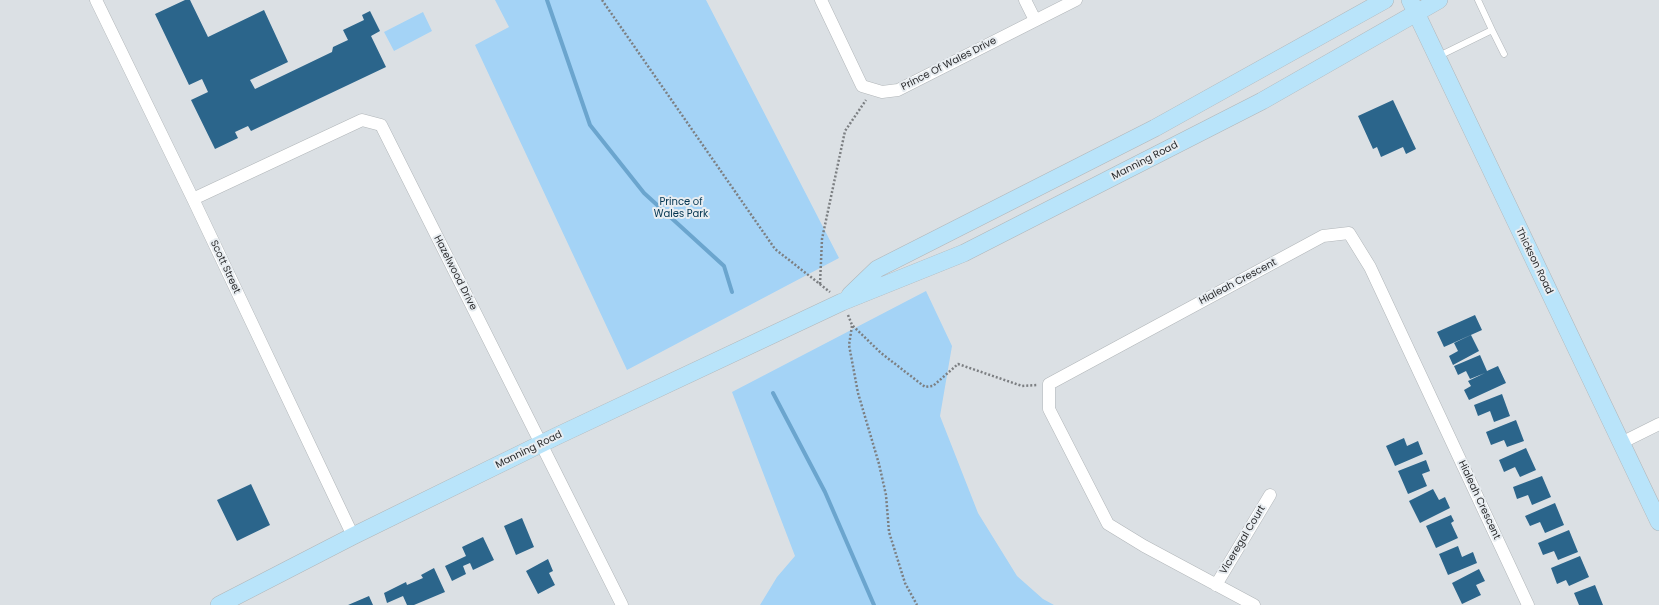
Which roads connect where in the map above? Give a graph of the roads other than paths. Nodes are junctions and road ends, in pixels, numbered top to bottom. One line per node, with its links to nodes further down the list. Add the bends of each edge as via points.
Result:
1 (96, 0): 13 (street, Scott Street)
2 (821, 0): 9 (street, Prince Of Wales Drive, via 862,86 882,92 898,90)
3 (1025, 0): 9 (street)
4 (1076, 0): 9 (street, Prince Of Wales Drive)
5 (1385, 0): 14 (main road, Manning Road, via 1155,128 877,269)
6 (1439, 0): 8 (main road, Manning Road)
7 (1478, 0): 10 (lane)
8 (1413, 6): 12 (main road, Thickson Road); 14 (main road, Manning Road, via 1262,101 964,253)
9 (1035, 20)
10 (1492, 30): 11 (lane); 12 (lane)
11 (1504, 54)
12 (1437, 57): 16 (main road, Thickson Road)
13 (193, 199): 17 (street, Hazelwood Drive, via 362,120 381,125); 20 (street, Scott Street)
14 (842, 302): 17 (main road, Manning Road)
15 (1659, 424): 16 (street)
16 (1621, 443): 19 (main road, Thickson Road)
17 (541, 444): 20 (main road, Manning Road); 23 (street, Hazelwood Drive)
18 (1270, 495): 21 (street, Viceregal Court)
19 (1659, 522)
20 (353, 536): 22 (main road, Manning Road)
21 (1216, 585): 24 (street); 25 (street, Hialeah Crescent, via 1108,524 1049,410 1049,384 1323,236 1349,233 1370,267)
22 (218, 605)
23 (622, 605)
24 (1254, 605)
25 (1528, 605)

